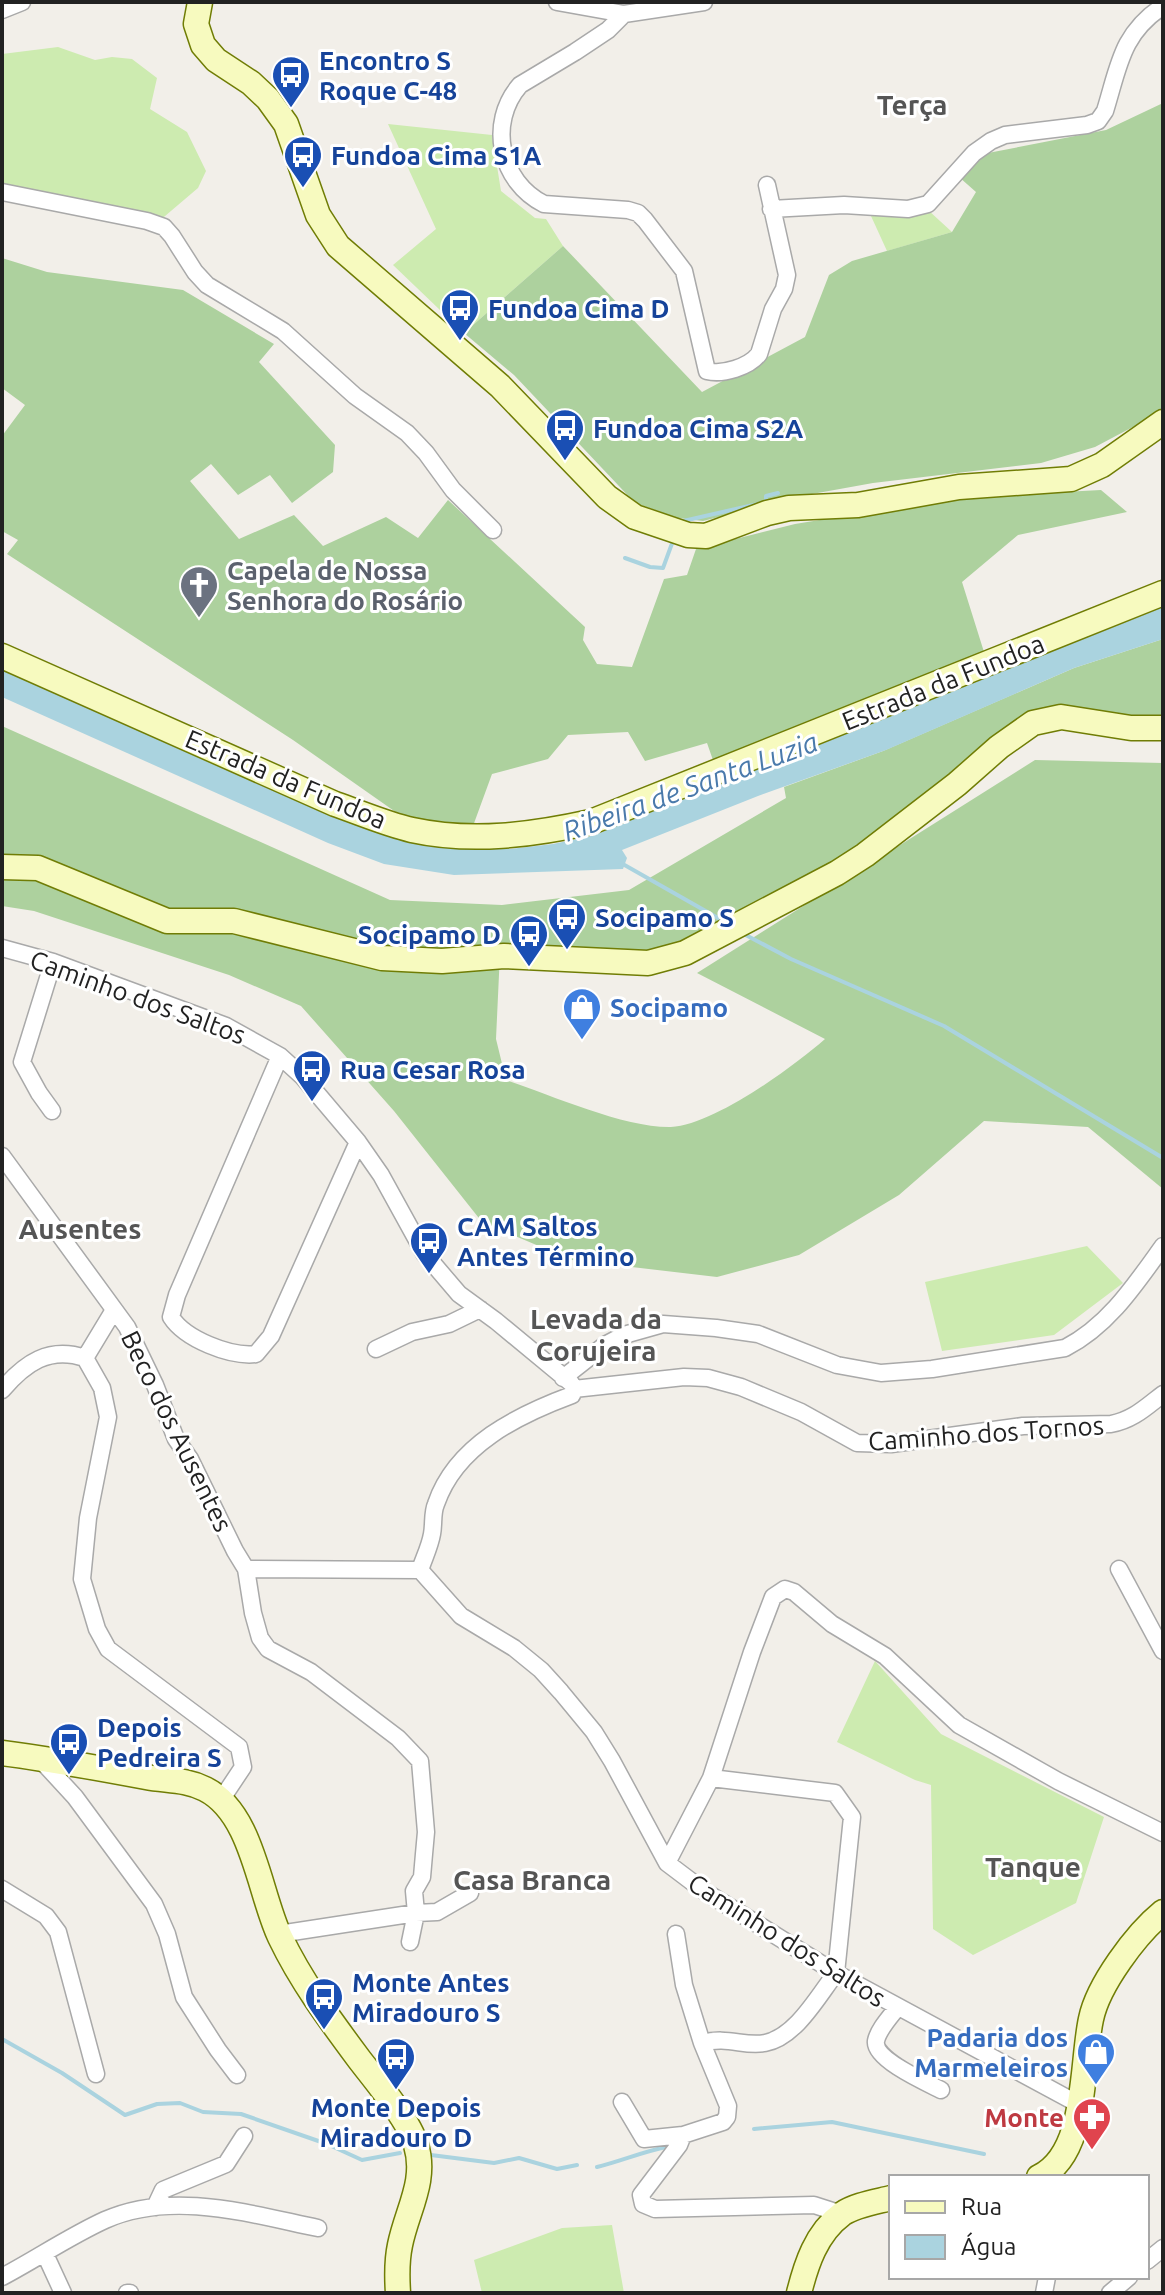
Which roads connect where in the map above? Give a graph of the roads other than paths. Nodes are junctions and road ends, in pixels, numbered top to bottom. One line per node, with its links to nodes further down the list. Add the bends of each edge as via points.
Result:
1 (22, 2): 6 (street)
2 (200, 2): 11 (main road, via 196,24 203,45 268,99 286,124 318,215 338,246 500,386 607,497 635,517 706,536 789,508 858,505 959,487 1071,479 1102,465)
3 (557, 2): 7 (street)
4 (704, 2): 7 (street)
5 (1163, 6): 10 (street, via 1143,19 1130,38 1098,121 991,141 928,204 908,209)
6 (2, 10)
7 (624, 14): 10 (street, via 513,93 502,142 514,179 544,204 638,213 684,271 707,371 715,373 759,354 784,289 787,275)
8 (767, 185): 10 (street)
9 (2, 192): 12 (street, via 164,227 207,285 283,331 355,396 407,433)
10 (771, 209)
11 (1163, 422)
12 (493, 530)
13 (1163, 593): 14 (main road, Estrada da Fundoa, via 591,822 503,837 414,830 335,804)
14 (2, 656)
15 (1163, 728): 16 (main road, via 1061,717 1033,723 837,873 685,953 648,963 504,956 382,958 234,921 167,921 38,868)
16 (2, 867)
17 (2, 948): 18 (street, Caminho dos Saltos)
18 (53, 962): 19 (street, Caminho dos Saltos, via 226,1026); 20 (street, via 22,1062)
19 (280, 1056): 21 (street, Caminho dos Saltos); 21 (street, via 177,1295 171,1317 178,1329 233,1354 256,1354 264,1346)
20 (52, 1111)
21 (358, 1142): 24 (street, Caminho dos Saltos, via 424,1253 459,1294)
22 (2, 1156): 25 (street, Beco dos Ausentes)
23 (1163, 1246): 28 (street, via 1105,1320 1065,1348 881,1373 837,1365 758,1334 663,1324 605,1345)
24 (480, 1309): 26 (street); 28 (street, Caminho dos Saltos)
25 (114, 1310): 27 (street); 31 (street, Beco dos Ausentes)
26 (376, 1349)
27 (85, 1358): 29 (street, via 48,1354 33,1360); 38 (street, via 102,1388 108,1417 84,1552 87,1602 108,1649 239,1747 243,1767)
28 (568, 1383): 30 (street, Caminho dos Tornos, via 708,1378 801,1412 857,1443 891,1444 1023,1426 1124,1422); 33 (street, via 572,1395 496,1431 446,1480 434,1507 432,1535)
29 (2, 1390)
30 (1163, 1394)
31 (246, 1569): 33 (street); 44 (street, Beco dos Ausentes, via 253,1613 268,1649 311,1672 420,1761 426,1832 422,1877 414,1891)
32 (1119, 1569): 34 (street)
33 (420, 1570): 40 (street, Caminho dos Saltos, via 461,1616 514,1648 561,1692 612,1761)
34 (1163, 1651)
35 (2, 1753): 36 (main road)
36 (39, 1758): 38 (main road, via 184,1780); 52 (street, via 75,1797 154,1904 184,1997)
37 (711, 1778): 39 (street, via 752,1652 777,1592 785,1589 885,1656 959,1725); 40 (street); 48 (street, via 835,1793 852,1817)
38 (221, 1800): 45 (main road, via 246,1840)
39 (1163, 1833)
40 (667, 1863): 48 (street, Caminho dos Saltos)
41 (2, 1889): 51 (street, via 46,1916 58,1932)
42 (470, 1893): 44 (street, via 437,1912)
43 (1163, 1912): 55 (main road, via 1131,1947 1098,1997)
44 (416, 1913): 45 (street); 47 (street, Beco dos Ausentes)
45 (279, 1934): 67 (main road, via 319,2005 416,2142 420,2170 400,2247)
46 (676, 1934): 50 (street, via 684,1985)
47 (410, 1942)
48 (836, 1973): 49 (street, Caminho dos Saltos); 50 (street, via 783,2035 764,2043)
49 (897, 2008): 53 (street, via 876,2047); 55 (street, Caminho dos Saltos)
50 (702, 2043): 56 (street, via 728,2106 727,2117)
51 (96, 2074)
52 (237, 2075)
53 (941, 2090)
54 (622, 2102): 56 (street, via 644,2139)
55 (1080, 2105): 58 (main road, via 1071,2139)
56 (683, 2135): 61 (street, via 641,2195 643,2204 655,2209 814,2205)
57 (244, 2136): 60 (street, via 226,2164 163,2190)
58 (1046, 2175)
59 (889, 2199): 61 (main road)
60 (155, 2207): 62 (street, via 215,2207); 63 (street, via 106,2219)
61 (842, 2214): 68 (main road, via 807,2261)
62 (318, 2228)
63 (45, 2254): 64 (street); 66 (street)
64 (2, 2277)
65 (1127, 2279): 69 (street)
66 (63, 2293)
67 (398, 2293)
68 (799, 2293)
69 (1110, 2293)

